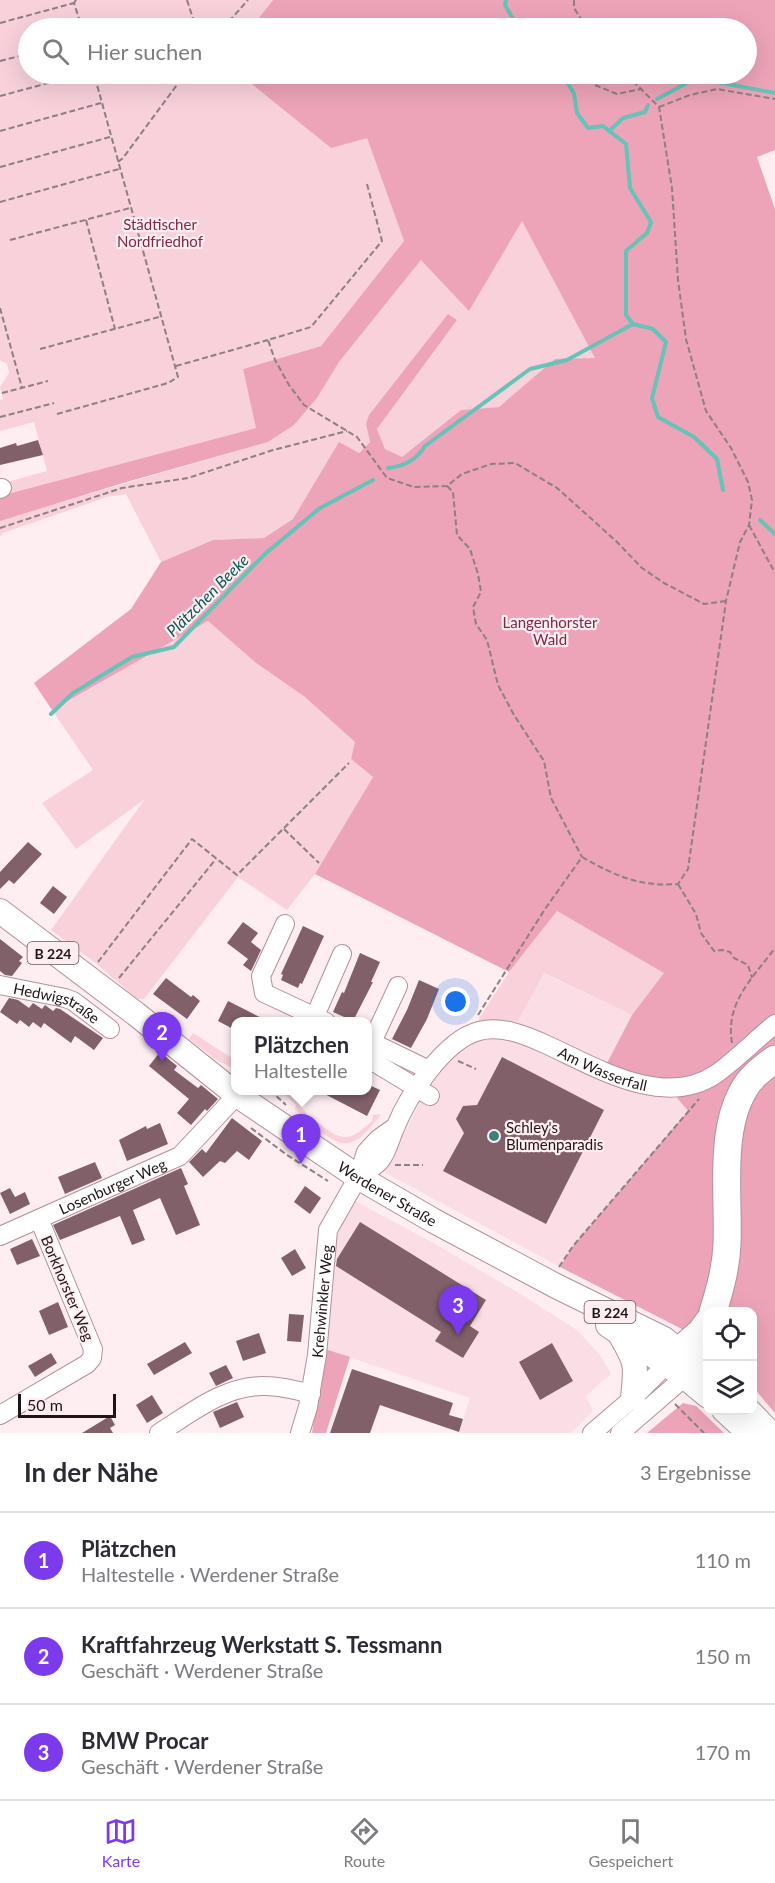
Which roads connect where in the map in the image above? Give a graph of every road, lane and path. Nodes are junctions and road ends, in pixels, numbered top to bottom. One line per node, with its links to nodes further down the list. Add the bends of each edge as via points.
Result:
1 (187, 0): 6 (path)
2 (248, 0): 7 (path)
3 (574, 0): 8 (path)
4 (75, 1): 5 (path); 9 (path)
5 (79, 18)
6 (193, 18)
7 (232, 18)
8 (580, 18)
9 (0, 23)
10 (18, 56): 11 (path)
11 (0, 61)
12 (45, 84): 18 (path)
13 (97, 84): 20 (path)
14 (178, 84): 24 (path)
15 (635, 84): 17 (path)
16 (595, 85): 17 (path, via 617,94)
17 (640, 89): 21 (path)
18 (0, 96)
19 (775, 99): 21 (path, via 717,89)
20 (102, 104): 22 (path); 23 (path)
21 (659, 107): 46 (path, via 672,188 686,339 706,411 748,482 752,500)
22 (0, 131)
23 (110, 137): 24 (path); 25 (path)
24 (117, 162): 26 (path)
25 (0, 166)
26 (119, 169): 28 (path); 29 (path)
27 (367, 184): 35 (path, via 382,241 311,327)
28 (0, 202)
29 (130, 208): 30 (path); 33 (path)
30 (86, 220): 31 (path); 34 (path)
31 (10, 240)
32 (0, 308): 39 (path)
33 (160, 317): 34 (path); 37 (path)
34 (114, 329): 36 (path)
35 (268, 340): 37 (path); 44 (path, via 275,360 304,405)
36 (40, 349)
37 (176, 366): 42 (path, via 178,377 168,383)
38 (48, 381): 39 (path)
39 (22, 388): 40 (path)
40 (2, 393)
41 (54, 403): 43 (path)
42 (57, 414)
43 (0, 417)
44 (347, 431): 45 (path, via 357,437 387,478 414,488); 47 (path, via 188,478 122,488)
45 (447, 486): 49 (path, via 462,474 491,464 515,463 557,488 642,568 664,583 704,604); 52 (path, via 453,492 457,536 470,549 478,574 481,592 473,607 476,624 487,640 498,685 544,761 551,798)
46 (749, 525): 48 (path); 49 (path, via 740,542)
47 (0, 528)
48 (775, 573)
49 (726, 601): 55 (path, via 688,869)
50 (349, 763): 51 (path)
51 (284, 829): 53 (path, via 237,875); 54 (path)
52 (582, 857): 55 (path, via 632,881 657,886); 69 (path, via 471,1025)
53 (216, 859): 60 (path, via 192,839 97,962); 62 (path)
54 (319, 863)
55 (678, 884): 61 (path, via 714,951 730,952 748,965)
56 (0, 911): 80 (main road, Werdener Straße / B 224)
57 (285, 924): 65 (street, via 261,976 264,993)
58 (775, 948): 61 (path)
59 (342, 954): 66 (street)
60 (104, 968)
61 (752, 978): 73 (path, via 736,1000 732,1016 730,1036)
62 (117, 980)
63 (0, 985): 68 (street, Hedwigstraße, via 73,1001)
64 (398, 986): 70 (street)
65 (316, 1017)
66 (321, 1017)
67 (775, 1024): 73 (street, Am Wasserfall)
68 (110, 1029)
69 (472, 1034): 77 (street, Am Wasserfall, via 445,1052); 78 (street, Am Wasserfall, via 494,1029 526,1036 654,1093 701,1082)
70 (372, 1039)
71 (372, 1049): 77 (street)
72 (372, 1050): 81 (street)
73 (736, 1057): 78 (street, Am Wasserfall)
74 (452, 1059): 76 (path)
75 (775, 1059): 91 (highway, via 743,1091 731,1123 727,1246)
76 (476, 1069)
77 (429, 1070): 81 (street, Am Wasserfall)
78 (715, 1074): 90 (path, via 709,1088 573,1246)
79 (775, 1078): 92 (highway, via 754,1102 746,1131 744,1251)
80 (231, 1090)
81 (423, 1093): 87 (street, Am Wasserfall, via 395,1127 380,1161)
82 (237, 1095): 87 (main road, Werdener Straße / B 224); 88 (street, Losenburger Weg, via 180,1156)
83 (287, 1155): 86 (path)
84 (390, 1165): 85 (path)
85 (423, 1165)
86 (315, 1174)
87 (358, 1177): 90 (main road, Werdener Straße / B 224, via 434,1221); 97 (street, Krehwinkler Weg, via 328,1230)
88 (39, 1219): 89 (street, Losenburger Weg); 100 (street, Borkhorster Weg, via 93,1349 92,1358)
89 (0, 1236)
90 (557, 1277): 94 (main road, Werdener Straße / B 224); 95 (main road, Werdener Straße / B 224, via 664,1339)
91 (714, 1307)
92 (733, 1307)
93 (703, 1329): 95 (highway)
94 (620, 1334): 95 (main road, Werdener Straße / B 224); 98 (main road, via 636,1367)
95 (690, 1365): 96 (main road, Werdener Straße / B 224); 98 (street); 106 (street)
96 (703, 1387)
97 (311, 1394): 103 (street, via 266,1386 238,1390); 104 (street, Krehwinkler Weg)
98 (633, 1398): 105 (street)
99 (674, 1403): 107 (path)
100 (0, 1415)
101 (735, 1415): 102 (main road)
102 (756, 1424)
103 (159, 1433)
104 (300, 1433)
105 (592, 1433)
106 (620, 1433)
107 (704, 1433)

